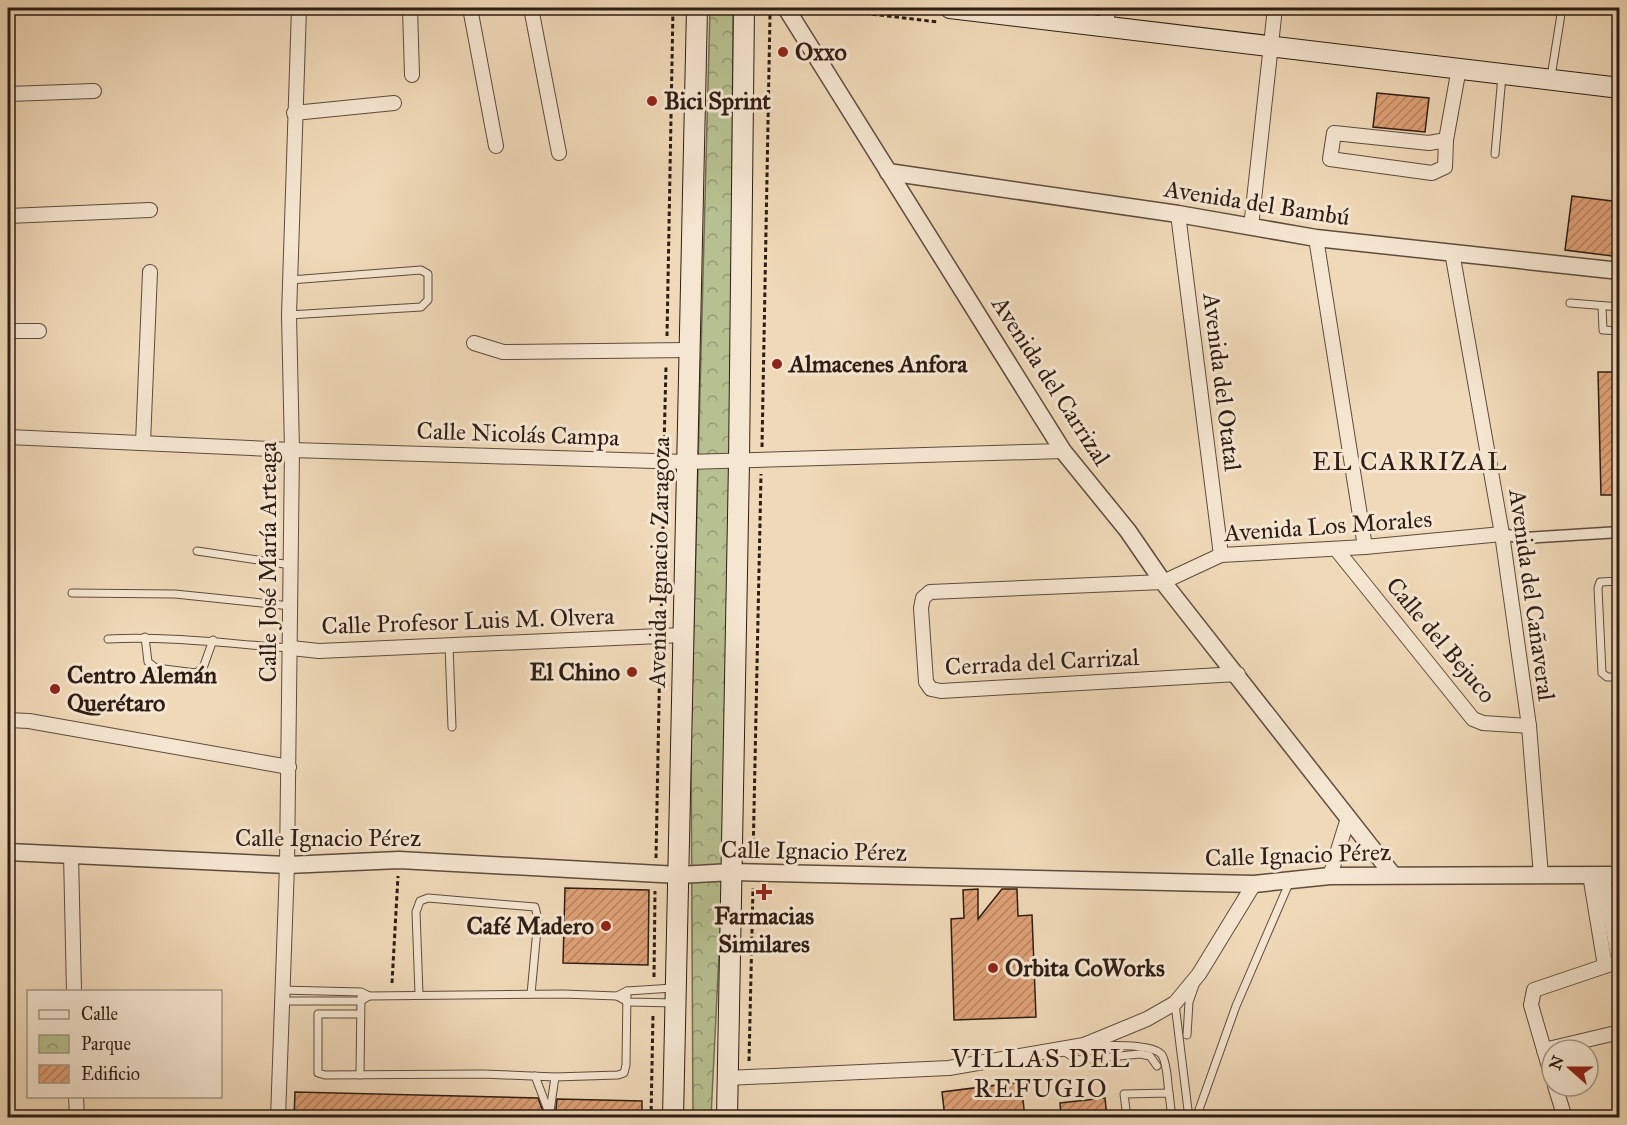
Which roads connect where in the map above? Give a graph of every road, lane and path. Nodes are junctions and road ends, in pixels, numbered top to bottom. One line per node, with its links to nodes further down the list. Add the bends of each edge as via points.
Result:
1 (299, 8): 23 (street, Calle José María Arteaga)
2 (410, 8): 17 (street)
3 (470, 8): 25 (street)
4 (531, 8): 26 (street)
5 (673, 8): 46 (path)
6 (697, 8): 47 (main road, Avenida Ignacio Zaragoza)
7 (744, 8): 54 (main road)
8 (770, 8): 55 (path)
9 (786, 8): 28 (street, Avenida del Carrizal)
10 (950, 8): 13 (main road)
11 (1275, 8): 14 (street)
12 (1562, 8): 18 (lane)
13 (1107, 17): 14 (main road)
14 (1271, 46): 15 (main road); 32 (street)
15 (1460, 69): 16 (main road); 24 (street)
16 (1502, 74): 18 (main road); 27 (lane)
17 (412, 75)
18 (1550, 80): 19 (main road)
19 (1620, 88)
20 (94, 91): 21 (street)
21 (8, 94)
22 (394, 103): 23 (street)
23 (294, 113): 37 (street, Calle José María Arteaga)
24 (1446, 140): 24 (street, via 1428,143 1334,134 1330,159 1432,173 1445,167)
25 (496, 146)
26 (559, 153)
27 (1495, 154)
28 (888, 172): 30 (street, Avenida del Bambú); 51 (street, Avenida del Carrizal)
29 (150, 210): 31 (street)
30 (1178, 214): 32 (street, Avenida del Bambú); 61 (street, Avenida del Otatal)
31 (8, 216)
32 (1251, 227): 33 (street, Avenida del Bambú)
33 (1316, 238): 34 (street, Avenida del Bambú); 58 (street)
34 (1452, 252): 35 (street, Avenida del Bambú); 57 (street, Avenida del Cañaveral)
35 (1620, 271)
36 (150, 272): 49 (street)
37 (290, 280): 41 (street, Calle José María Arteaga); 41 (lane, via 421,270 428,274 428,300 421,307)
38 (1570, 303): 39 (lane)
39 (1602, 306): 40 (lane); 44 (lane, via 1603,330)
40 (1620, 307)
41 (289, 315): 50 (street, Calle José María Arteaga)
42 (8, 331): 43 (street)
43 (39, 331)
44 (1620, 331)
45 (474, 343): 46 (street, via 503,352)
46 (666, 350): 47 (street); 52 (path)
47 (689, 350): 53 (main road, Avenida Ignacio Zaragoza)
48 (8, 436): 49 (street, Calle Nicolás Campa)
49 (143, 443): 50 (street, Calle Nicolás Campa)
50 (292, 450): 52 (street, Calle Nicolás Campa); 62 (street, Calle José María Arteaga)
51 (1063, 451): 55 (street, Calle Nicolás Campa); 64 (street, Avenida del Carrizal, via 1128,531)
52 (664, 461): 53 (street, Calle Nicolás Campa); 68 (path)
53 (687, 462): 54 (street, Calle Nicolás Campa); 67 (main road, Avenida Ignacio Zaragoza)
54 (739, 462): 55 (street, Calle Nicolás Campa); 85 (main road)
55 (762, 462): 87 (path)
56 (1620, 532): 57 (street, via 1523,538)
57 (1502, 534): 58 (street, Avenida Los Morales); 77 (street, Avenida del Cañaveral)
58 (1365, 547): 59 (street, Avenida Los Morales)
59 (1336, 549): 61 (street, Avenida Los Morales); 77 (street, Calle del Bejuco, via 1473,719)
60 (197, 551): 62 (lane)
61 (1221, 555): 64 (street, Avenida Los Morales)
62 (291, 565): 66 (street, Calle José María Arteaga)
63 (1620, 581): 75 (lane, via 1600,582 1598,588 1602,673)
64 (1162, 582): 74 (street, Avenida del Carrizal); 74 (street, Cerrada del Carrizal, via 930,592 923,598 921,608 926,682 931,689 941,691)
65 (72, 593): 66 (lane, via 175,594)
66 (291, 606): 73 (street, Calle José María Arteaga)
67 (683, 635): 68 (street, Calle Profesor Luis M. Olvera); 88 (main road, Avenida Ignacio Zaragoza)
68 (661, 636): 72 (street, Calle Profesor Luis M. Olvera); 86 (path)
69 (145, 637): 70 (lane); 71 (lane); 71 (lane, via 147,662 156,669 195,673 203,668)
70 (108, 639)
71 (213, 640): 73 (lane)
72 (449, 645): 73 (street, Calle Profesor Luis M. Olvera, via 319,651); 78 (lane)
73 (291, 648): 79 (street, Calle José María Arteaga)
74 (1238, 674): 80 (street, Avenida del Carrizal)
75 (1620, 677)
76 (8, 720): 79 (street)
77 (1529, 726): 92 (street, Avenida del Cañaveral)
78 (452, 728)
79 (289, 767): 84 (street, Calle José María Arteaga)
80 (1348, 818): 89 (street, Avenida del Carrizal); 91 (street)
81 (8, 852): 82 (street, Calle Ignacio Pérez)
82 (71, 854): 84 (street, Calle Ignacio Pérez); 100 (street)
83 (399, 860): 84 (street, Calle Ignacio Pérez); 86 (street, Calle Ignacio Pérez); 103 (path)
84 (287, 865): 106 (street, Calle José María Arteaga)
85 (732, 872): 87 (street, Calle Ignacio Pérez); 88 (street, Calle Ignacio Pérez); 125 (main road)
86 (656, 873): 88 (street, Calle Ignacio Pérez); 99 (path)
87 (753, 873): 94 (street, Calle Ignacio Pérez); 126 (path)
88 (679, 875): 109 (main road, Avenida Ignacio Zaragoza)
89 (1393, 875): 91 (street, Calle Ignacio Pérez); 92 (street, Calle Ignacio Pérez)
90 (1604, 875): 92 (street, Calle Ignacio Pérez); 95 (street)
91 (1330, 876): 93 (street, Calle Ignacio Pérez)
92 (1541, 876)
93 (1290, 881): 94 (street, Calle Ignacio Pérez); 139 (lane, via 1236,1006)
94 (1254, 884): 98 (street)
95 (1604, 918): 96 (street); 97 (street)
96 (1619, 961): 97 (street)
97 (1605, 966): 117 (street, via 1534,990 1531,1005)
98 (1199, 974): 113 (street); 116 (lane, via 1189,1002)
99 (654, 989): 101 (lane); 109 (lane)
100 (74, 990)
101 (627, 991): 108 (lane); 111 (lane)
102 (361, 992): 106 (lane); 107 (lane); 110 (lane)
103 (391, 994): 104 (lane); 107 (lane)
104 (419, 994): 105 (lane); 105 (lane, via 416,912 420,901 429,898 535,907 538,919)
105 (531, 994): 108 (lane)
106 (281, 995): 110 (lane); 132 (street, Calle José María Arteaga)
107 (369, 996): 110 (lane)
108 (617, 996): 111 (lane)
109 (676, 996): 112 (lane); 134 (main road, Avenida Ignacio Zaragoza)
110 (361, 1001): 114 (lane)
111 (628, 1002): 112 (lane); 124 (lane, via 624,1072)
112 (653, 1002): 133 (path)
113 (1175, 1003): 119 (street, via 1147,1019); 138 (lane)
114 (360, 1014): 122 (lane); 122 (lane, via 325,1012 318,1014 317,1022 318,1073)
115 (1620, 1032): 118 (street)
116 (1187, 1035)
117 (1541, 1038)
118 (1595, 1038)
119 (1084, 1044): 120 (street); 127 (lane, via 1152,1048 1161,1053)
120 (1061, 1050): 121 (lane, via 1078,1060 1140,1054 1150,1056); 126 (street, via 949,1068)
121 (1157, 1066)
122 (360, 1075): 123 (lane)
123 (535, 1076): 124 (lane); 130 (lane)
124 (555, 1077): 130 (lane)
125 (727, 1078): 126 (street); 135 (main road)
126 (748, 1078)
127 (1169, 1093): 136 (lane, via 1124,1094); 137 (lane)
128 (76, 1098): 131 (street)
129 (1558, 1098): 140 (street)
130 (549, 1115)
131 (77, 1118)
132 (278, 1118)
133 (651, 1118)
134 (674, 1118)
135 (726, 1118)
136 (1127, 1118)
137 (1172, 1118)
138 (1190, 1118)
139 (1196, 1118)
140 (1564, 1118)

